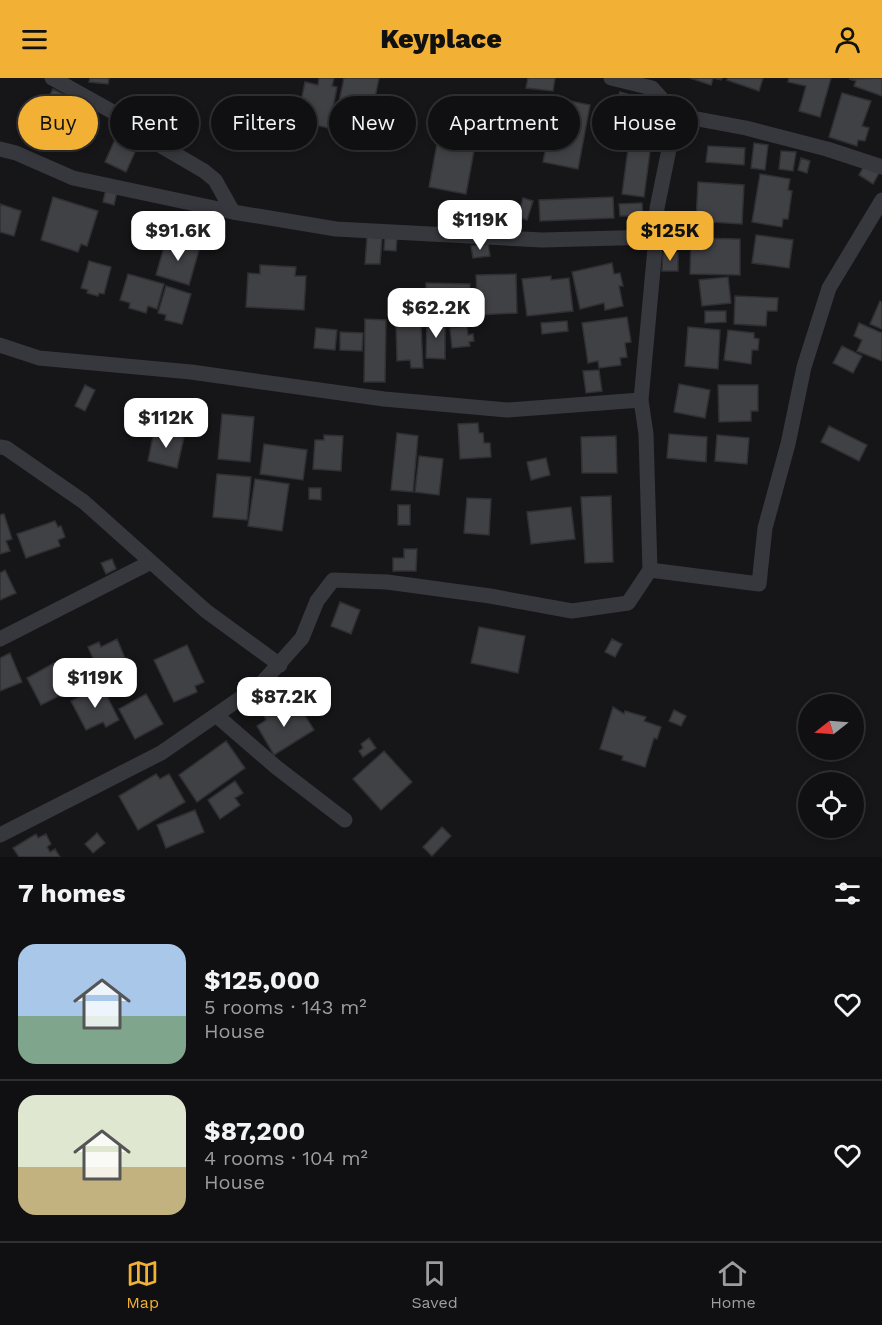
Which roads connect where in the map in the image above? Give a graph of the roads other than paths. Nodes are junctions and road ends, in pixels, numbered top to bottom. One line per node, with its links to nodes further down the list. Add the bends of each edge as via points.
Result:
1 (52, 78): 9 (street, via 204,171 215,180)
2 (611, 78): 3 (street, via 652,88)
3 (659, 96)
4 (698, 119): 7 (street, via 758,131)
5 (0, 149): 9 (street, via 74,178)
6 (669, 150): 10 (street, via 657,208)
7 (882, 167)
8 (882, 200): 15 (street, via 829,288 804,367 765,528 759,584)
9 (233, 212): 10 (street, via 336,229 542,240)
10 (656, 237): 12 (street)
11 (0, 345): 12 (street, via 39,358 507,410)
12 (641, 400): 15 (street, via 646,434)
13 (0, 447): 14 (street, via 84,502)
14 (151, 561): 16 (street); 17 (street, via 206,610)
15 (650, 570): 17 (street, via 627,603 572,611 387,582 333,580 317,601 302,638)
16 (0, 639)
17 (280, 665): 18 (street)
18 (217, 716): 19 (street); 20 (street, via 160,753)
19 (345, 820)
20 (0, 835)

